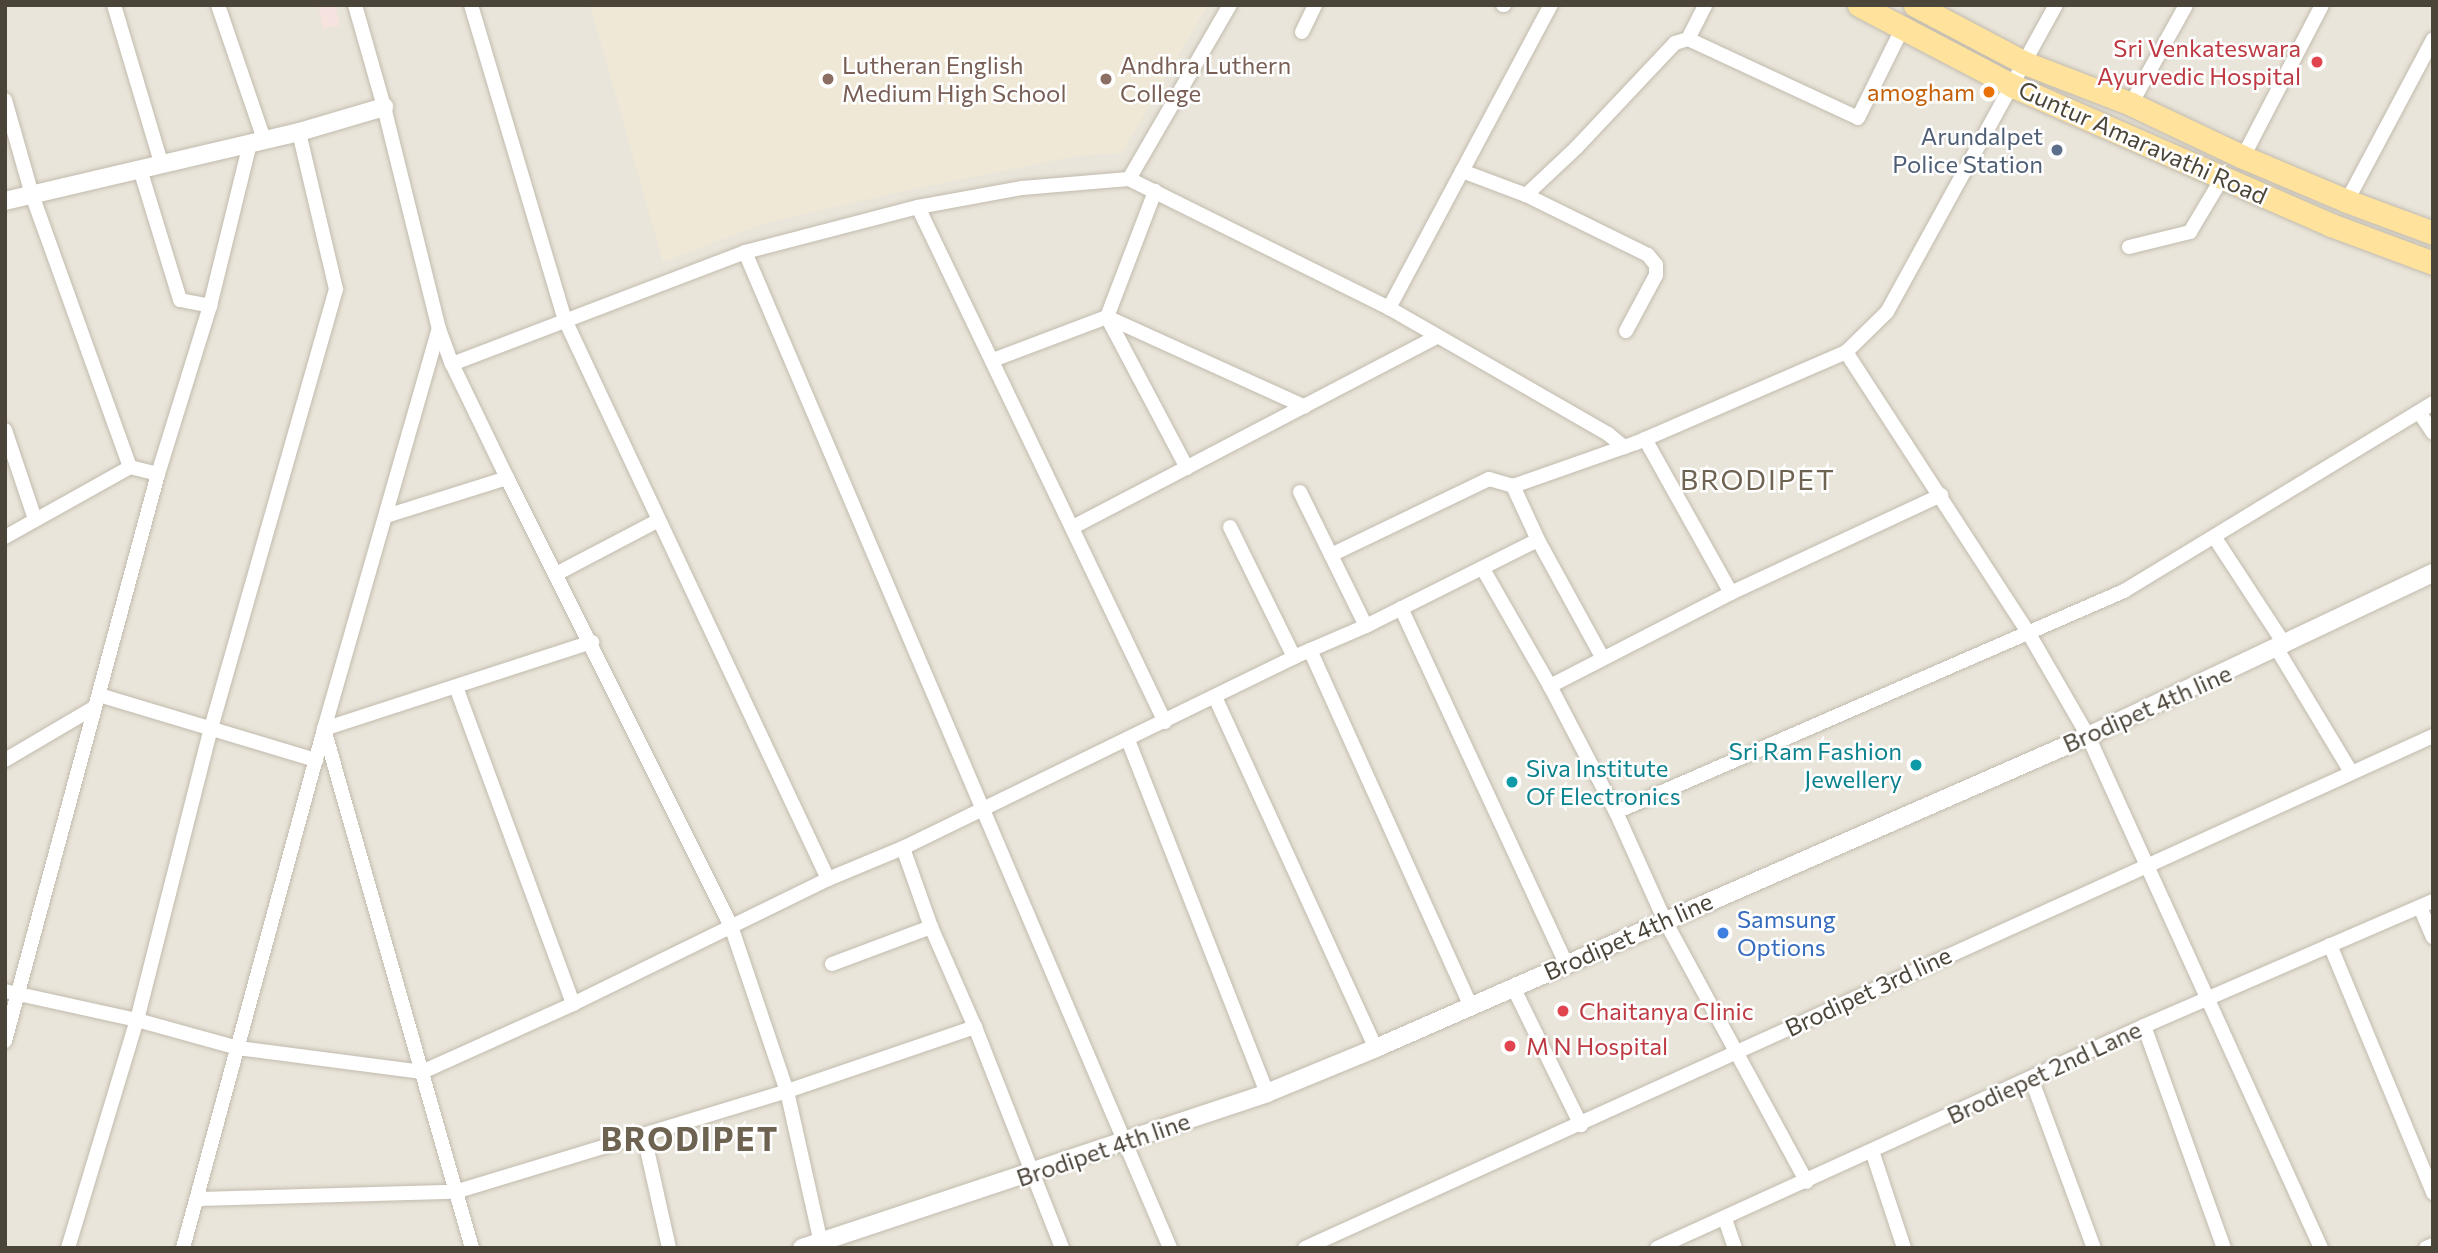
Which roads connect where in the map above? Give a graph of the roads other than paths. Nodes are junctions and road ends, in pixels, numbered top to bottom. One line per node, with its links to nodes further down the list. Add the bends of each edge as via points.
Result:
1 (114, 5): 26 (street)
2 (218, 5): 24 (street)
3 (355, 5): 22 (street)
4 (471, 5): 44 (street)
5 (1230, 5): 30 (street)
6 (1315, 5): 15 (street)
7 (1551, 5): 28 (street)
8 (1704, 5): 16 (street)
9 (1859, 5): 14 (main road, Guntur Amaravathi Road)
10 (2056, 5): 18 (street)
11 (2186, 5): 21 (street)
12 (2322, 5): 25 (street)
13 (1917, 6): 18 (main road)
14 (1903, 27): 16 (street, via 1858,118); 19 (main road, Guntur Amaravathi Road)
15 (1302, 32)
16 (1688, 39): 33 (street, via 1675,43)
17 (2433, 39): 35 (street)
18 (2025, 63): 19 (street); 21 (main road)
19 (2013, 86): 29 (main road, Guntur Amaravathi Road); 48 (street, via 1887,312)
20 (5, 100): 32 (street)
21 (2131, 104): 25 (main road)
22 (384, 107): 23 (street); 45 (street)
23 (299, 132): 24 (street); 91 (street, via 336,289)
24 (257, 141): 26 (street); 41 (street)
25 (2242, 157): 35 (main road)
26 (161, 163): 27 (street)
27 (140, 169): 32 (street); 41 (street, via 180,300)
28 (1462, 171): 33 (street); 42 (street)
29 (2224, 176): 38 (street, via 2190,232); 40 (main road, Guntur Amaravathi Road, via 2331,225)
30 (1129, 179): 31 (street); 36 (street, via 1022,188)
31 (1155, 191): 42 (street); 43 (street)
32 (32, 195): 34 (street); 58 (street)
33 (1525, 195): 46 (street, via 1648,255 1656,265 1656,275)
34 (5, 201)
35 (2347, 201): 37 (main road)
36 (918, 207): 39 (street); 49 (street)
37 (2433, 233)
38 (2129, 247)
39 (745, 252): 44 (street); 99 (street)
40 (2433, 263)
41 (209, 306): 60 (street)
42 (1389, 308): 47 (street)
43 (1107, 317): 49 (street); 52 (street); 59 (street)
44 (565, 320): 50 (street); 67 (street)
45 (439, 329): 50 (street); 65 (street)
46 (1626, 331)
47 (1436, 337): 52 (street); 57 (street)
48 (1846, 352): 56 (street); 64 (street)
49 (993, 359): 68 (street)
50 (452, 363): 61 (street)
51 (2433, 403): 53 (street)
52 (1305, 407): 59 (street)
53 (2418, 412): 55 (street); 71 (street)
54 (5, 430): 66 (street)
55 (2433, 433)
56 (1645, 439): 57 (street); 77 (street)
57 (1624, 447): 62 (street)
58 (130, 467): 60 (street); 66 (street)
59 (1187, 468): 68 (street)
60 (158, 474): 89 (street)
61 (507, 478): 65 (street); 76 (street)
62 (1513, 486): 72 (street); 73 (street, via 1489,479)
63 (1300, 492): 73 (street)
64 (1941, 495): 77 (street); 80 (street)
65 (386, 516): 92 (street)
66 (35, 519): 70 (street)
67 (659, 520): 76 (street); 103 (street)
68 (1073, 527): 90 (street)
69 (1230, 527): 84 (street)
70 (5, 537)
71 (2215, 538): 80 (street, via 2124,592); 82 (street)
72 (1538, 540): 74 (street); 85 (street)
73 (1331, 555): 79 (street)
74 (1483, 569): 78 (street); 86 (street)
75 (2433, 573): 82 (street, Brodipet 4th line)
76 (556, 574): 81 (street)
77 (1731, 593): 85 (street)
78 (1401, 608): 79 (street); 111 (street)
79 (1366, 626): 83 (street)
80 (2028, 632): 93 (street); 100 (street)
81 (592, 642): 87 (street); 106 (street)
82 (2281, 647): 93 (street, Brodipet 4th line); 98 (street)
83 (1310, 650): 84 (street); 116 (street)
84 (1294, 657): 88 (street)
85 (1602, 657): 86 (street)
86 (1550, 685): 100 (street)
87 (456, 687): 92 (street); 115 (street)
88 (1215, 698): 90 (street); 122 (street)
89 (97, 701): 91 (street); 96 (street); 113 (street)
90 (1165, 722): 95 (street)
91 (211, 728): 97 (street); 117 (street)
92 (324, 729): 97 (street); 124 (street)
93 (2088, 736): 102 (street); 105 (street, Brodipet 4th line)
94 (2433, 736): 98 (street, Brodipet 3rd line)
95 (1128, 740): 99 (street); 127 (street)
96 (5, 760)
97 (316, 760): 121 (street)
98 (2351, 772): 102 (street, Brodipet 3rd line)
99 (983, 809): 101 (street); 130 (street)
100 (1616, 812): 105 (street)
101 (903, 848): 103 (street); 107 (street)
102 (2146, 864): 114 (street); 123 (street, Brodipet 3rd line)
103 (828, 879): 106 (street)
104 (2426, 904): 108 (street); 109 (street, Brodiepet 2nd Lane)
105 (1664, 919): 111 (street, Brodipet 4th line); 123 (street)
106 (731, 926): 115 (street); 126 (street)
107 (931, 927): 110 (street); 119 (street)
108 (2433, 937)
109 (2330, 945): 114 (street, Brodiepet 2nd Lane); 135 (street)
110 (832, 964)
111 (1566, 964): 112 (street, Brodipet 4th line)
112 (1513, 987): 116 (street, Brodipet 4th line); 128 (street)
113 (12, 992): 117 (street); 120 (street)
114 (2207, 998): 118 (street, Brodiepet 2nd Lane); 153 (street)
115 (573, 1004): 124 (street)
116 (1471, 1006): 122 (street, Brodipet 4th line)
117 (137, 1020): 121 (street); 140 (street)
118 (2144, 1026): 125 (street, Brodiepet 2nd Lane); 152 (street)
119 (975, 1027): 126 (street); 132 (street)
120 (5, 1041)
121 (238, 1048): 124 (street); 136 (street)
122 (1376, 1048): 127 (street, Brodipet 4th line)
123 (1736, 1051): 128 (street, Brodipet 3rd line); 133 (street)
124 (422, 1072): 134 (street)
125 (2031, 1078): 131 (street, Brodiepet 2nd Lane); 151 (street)
126 (788, 1091): 129 (street); 138 (street)
127 (1267, 1093): 130 (street, Brodipet 4th line)
128 (1581, 1125): 147 (street, Brodipet 3rd line)
129 (644, 1136): 134 (street); 143 (street)
130 (1125, 1142): 132 (street, Brodipet 4th line); 146 (street)
131 (1872, 1151): 133 (street, Brodiepet 2nd Lane); 150 (street)
132 (1032, 1173): 138 (street, Brodipet 4th line); 145 (street)
133 (1807, 1182): 137 (street, Brodiepet 2nd Lane)
134 (455, 1192): 136 (street); 142 (street)
135 (2433, 1192)
136 (197, 1199): 141 (street)
137 (1725, 1219): 148 (street, Brodiepet 2nd Lane); 149 (street)
138 (821, 1245): 144 (street, Brodipet 4th line)
139 (2433, 1245): 154 (street)
140 (68, 1248)
141 (183, 1248)
142 (472, 1248)
143 (669, 1248)
144 (802, 1248)
145 (1062, 1248)
146 (1170, 1248)
147 (1305, 1248)
148 (1657, 1248)
149 (1735, 1248)
150 (1903, 1248)
151 (2094, 1248)
152 (2224, 1248)
153 (2321, 1248)
154 (2426, 1248)

